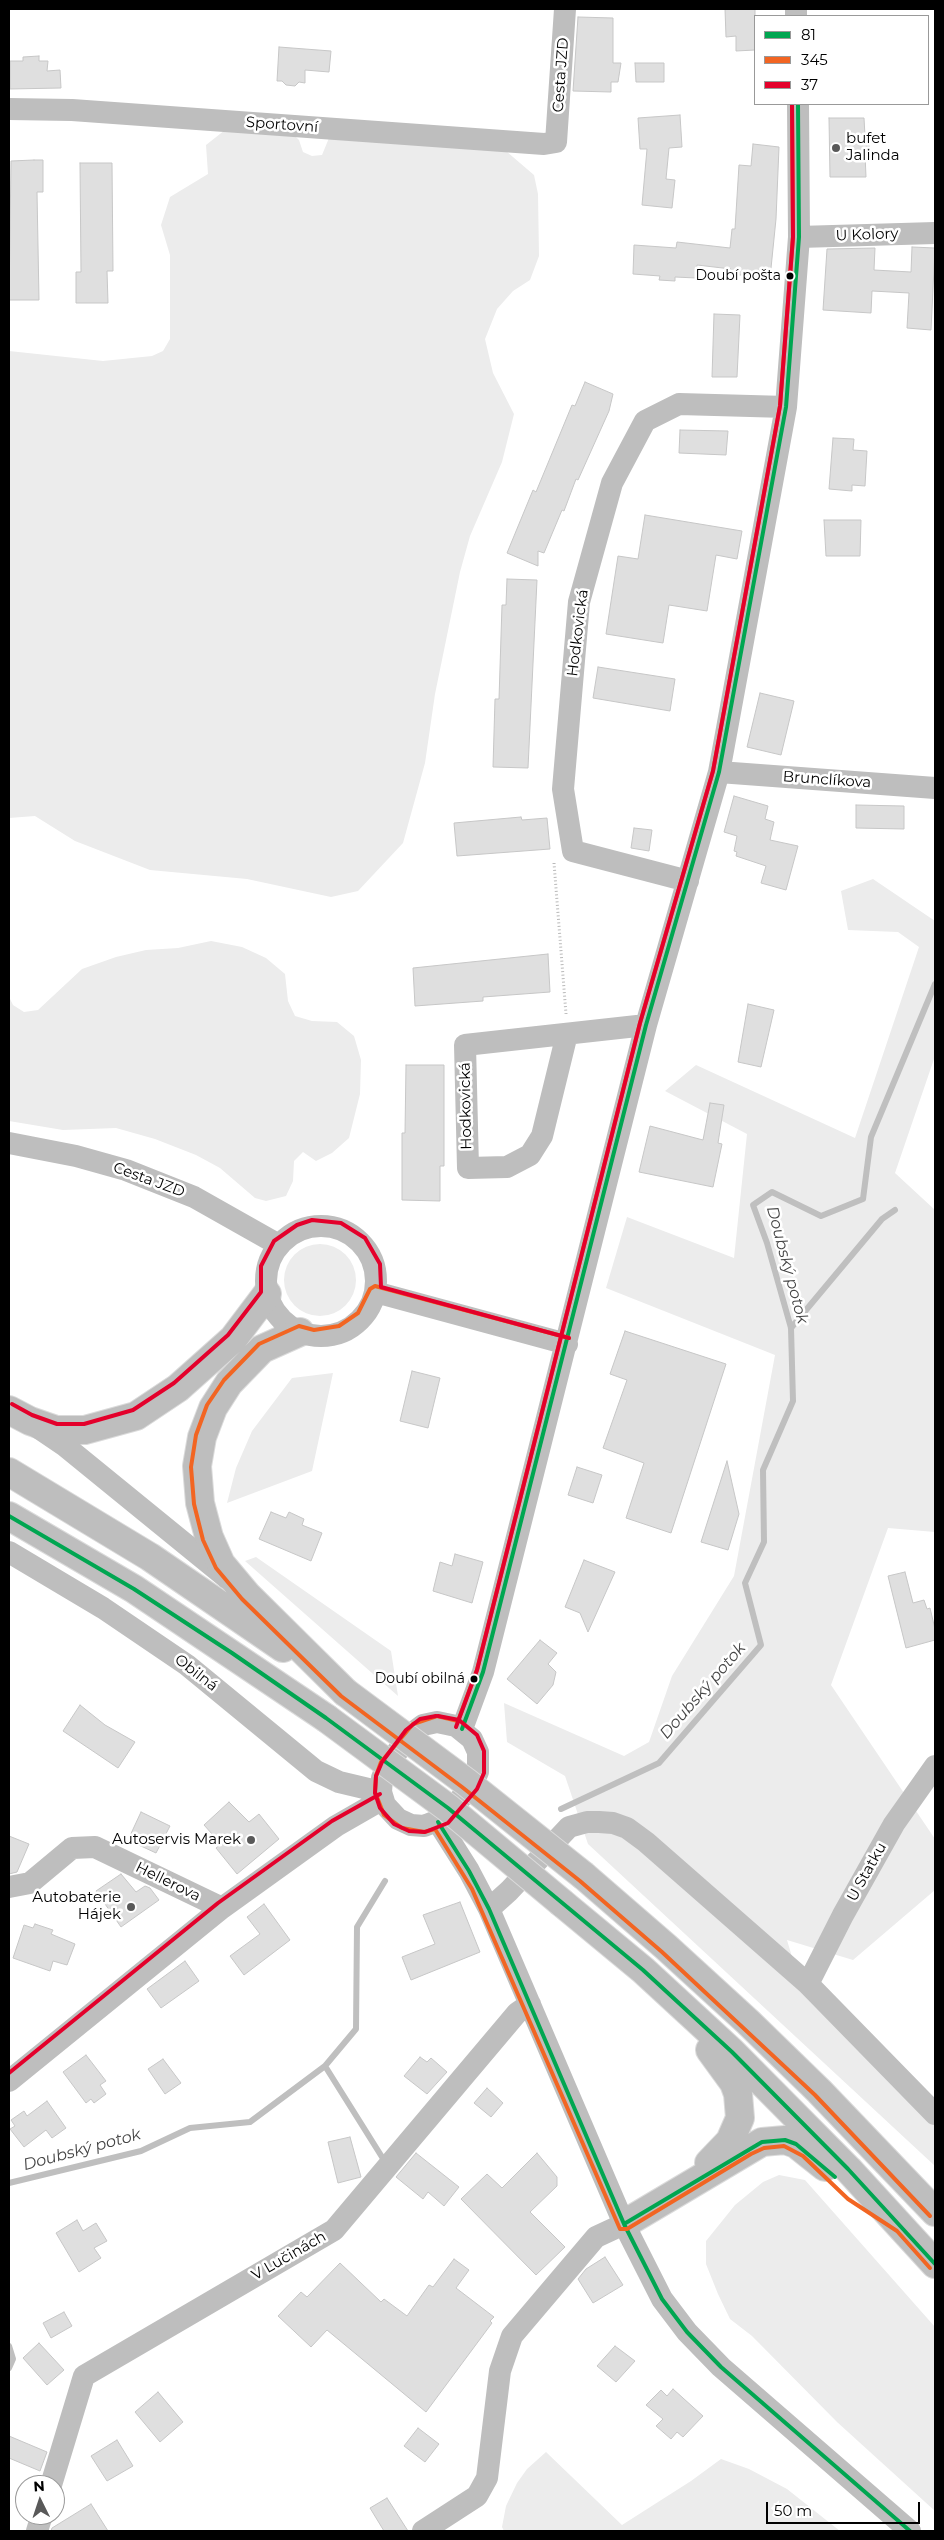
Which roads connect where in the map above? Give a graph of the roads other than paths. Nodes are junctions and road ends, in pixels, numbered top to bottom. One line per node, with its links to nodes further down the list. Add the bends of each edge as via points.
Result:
1 (565, 9): 4 (street, Cesta JZD)
2 (798, 105): 6 (street)
3 (9, 109): 4 (street, Sportovní, via 72,110 544,144)
4 (556, 142)
5 (935, 233): 6 (street, U Kolory)
6 (799, 237): 7 (street)
7 (786, 408): 8 (street); 10 (street, Hodkovická, via 679,404 645,421 612,483 579,602 563,789 573,851)
8 (719, 772): 9 (street, Brunclíkova); 10 (street)
9 (935, 788)
10 (688, 881): 11 (street)
11 (646, 1026): 12 (street, Hodkovická); 18 (street)
12 (567, 1034): 12 (street, Hodkovická, via 465,1045 468,1168 507,1167 530,1155 542,1136)
13 (9, 1144): 14 (street, Cesta JZD, via 76,1156 126,1170 194,1197)
14 (279, 1245): 15 (street, via 300,1230 313,1226 326,1226 351,1235 369,1254 374,1266); 16 (street, via 267,1268)
15 (375, 1292): 17 (street, via 363,1317 347,1329 327,1336); 18 (street)
16 (267, 1294): 17 (street, via 279,1317); 19 (highway, via 233,1340 178,1388 136,1416 85,1430 56,1430)
17 (300, 1332): 23 (highway, via 262,1349 229,1383 213,1408 202,1437 197,1466 200,1503 209,1537 221,1564)
18 (567, 1344): 25 (street, via 483,1672)
19 (19, 1416): 23 (street, via 65,1446)
20 (9, 1472): 24 (highway, via 150,1558)
21 (9, 1516): 32 (highway, bridge, via 134,1589 326,1718 448,1808)
22 (9, 1552): 27 (street, Obilná, via 103,1608 181,1660 316,1771)
23 (247, 1595): 24 (highway)
24 (345, 1692): 38 (highway, bridge, via 466,1782 584,1876 666,1947 819,2091)
25 (462, 1729): 27 (street, via 436,1722 417,1729 387,1766 382,1778); 28 (street, via 478,1752 478,1772 451,1812)
26 (935, 1766): 33 (street, U Statku, via 894,1824)
27 (382, 1796): 28 (street, via 394,1816 405,1823 424,1826); 30 (street)
28 (438, 1822): 31 (street)
29 (9, 1887): 30 (street, Hellerova, via 30,1882 72,1848 95,1847)
30 (222, 1908): 35 (street)
31 (490, 1908): 33 (street, via 569,1827 587,1822 613,1823 627,1828 646,1842); 34 (street)
32 (643, 1970): 37 (highway, via 728,2072 738,2094 740,2118 737,2129 730,2141); 40 (highway, via 787,2106)
33 (808, 1984): 36 (street)
34 (530, 2004): 39 (street); 42 (street, V Lučinách, via 517,2013 334,2230 84,2376)
35 (9, 2081)
36 (935, 2114)
37 (691, 2182): 39 (highway); 40 (highway, via 762,2142 785,2140 807,2151 852,2194)
38 (935, 2212)
39 (624, 2224): 43 (street, via 596,2237 512,2336 500,2371 487,2478 477,2496); 44 (street, via 649,2278 687,2332 721,2367)
40 (901, 2226): 41 (highway)
41 (935, 2264)
42 (54, 2475)
43 (423, 2531)
44 (910, 2531)

